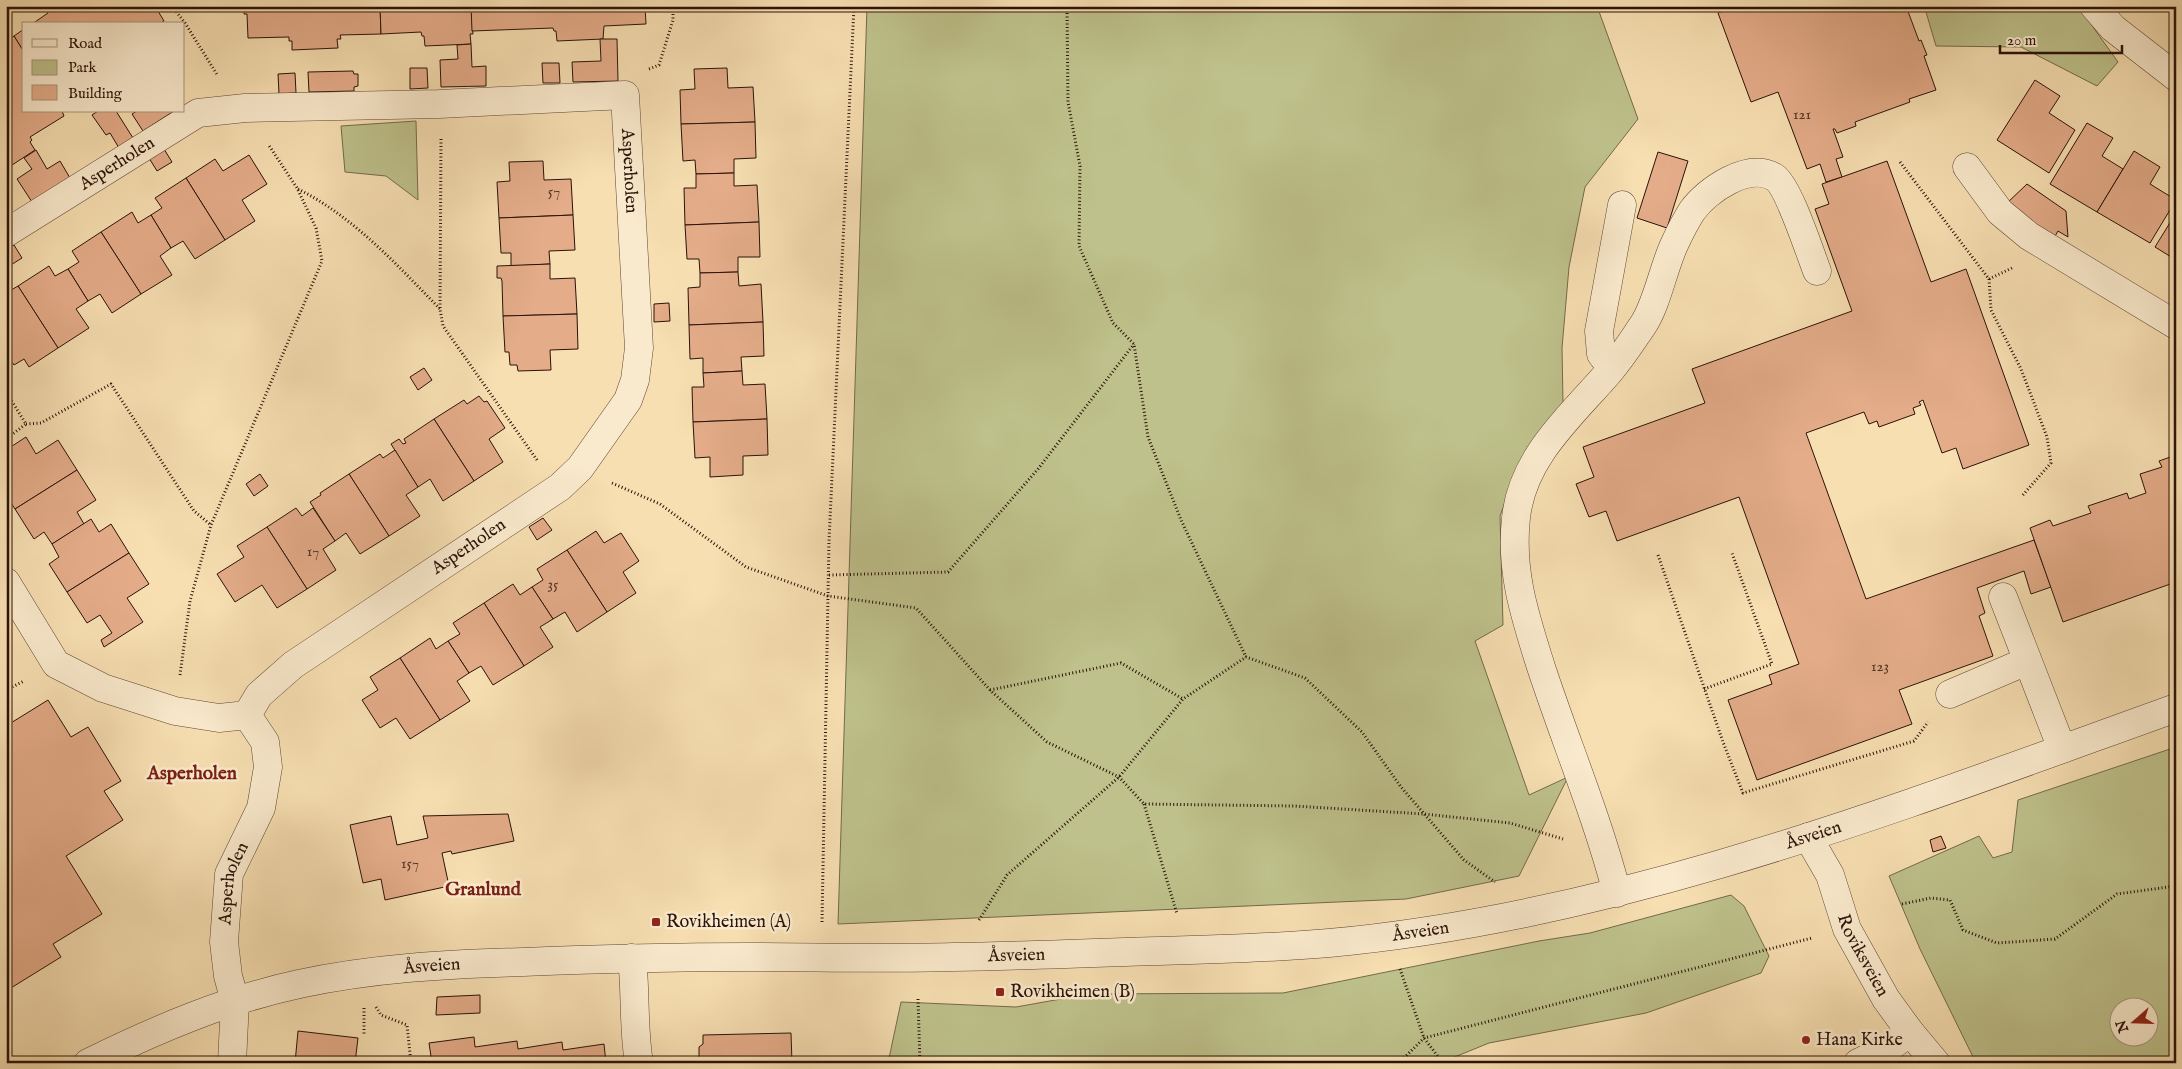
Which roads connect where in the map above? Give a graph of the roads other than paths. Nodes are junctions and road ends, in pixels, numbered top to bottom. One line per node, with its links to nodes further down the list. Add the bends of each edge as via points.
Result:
1 (2094, 6): 2 (street, via 2113,28)
2 (2176, 77)
3 (1967, 167): 7 (street, via 2000,212 2029,236)
4 (1622, 205): 8 (street, via 1598,331 1601,354)
5 (6, 233): 14 (street, Asperholen, via 198,113 245,108 439,104 625,95 638,339 636,372 628,400 580,468 560,487 292,665 258,695)
6 (1817, 272): 8 (street, via 1786,192 1775,177 1754,172 1724,182 1693,210 1674,246 1645,322)
7 (2176, 326)
8 (1612, 368): 17 (street, via 1543,447 1525,479 1516,515 1514,557 1521,602 1552,701 1586,791)
9 (6, 582): 14 (street, via 56,664 103,688 175,710 219,718)
10 (2004, 597): 11 (street)
11 (2027, 661): 12 (street); 15 (street)
12 (1950, 694)
13 (2176, 708): 15 (street, Åsveien)
14 (247, 715): 19 (street, Asperholen, via 265,742 268,767 261,808 229,874 224,942)
15 (2062, 749): 16 (street, Åsveien)
16 (1808, 837): 17 (street, Åsveien); 20 (street, Roviksveien, via 1830,875 1847,930 1886,1000)
17 (1617, 893): 18 (street, Åsveien, via 1417,932 1262,948 948,957)
18 (632, 958): 19 (street, Åsveien, via 445,964 374,971 298,984); 23 (street, via 634,1037)
19 (235, 1001): 21 (street, Åsveien, via 171,1025); 22 (street)
20 (1910, 1032): 24 (street, via 1890,1047); 25 (street, Roviksveien)
21 (88, 1063)
22 (232, 1063)
23 (639, 1063)
24 (1858, 1063)
25 (1936, 1063)

